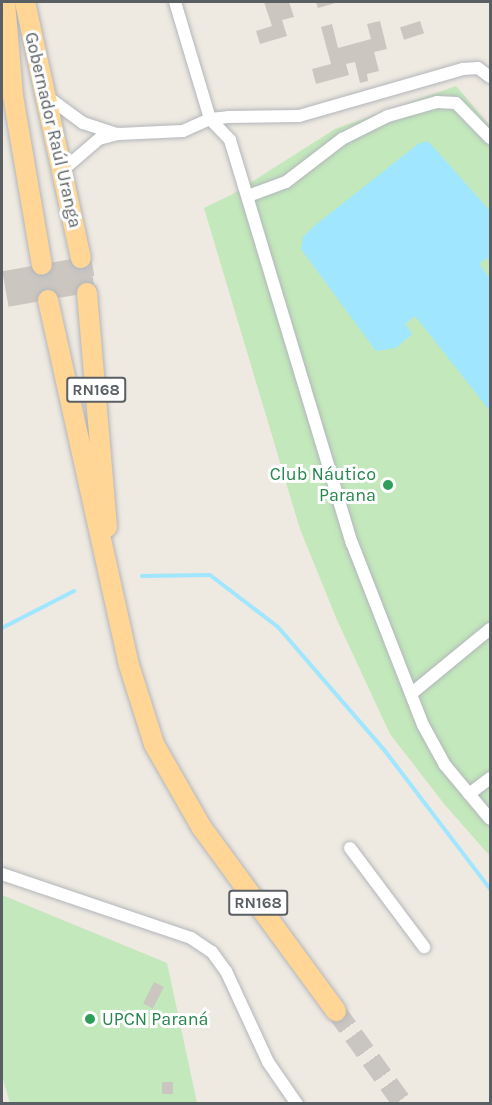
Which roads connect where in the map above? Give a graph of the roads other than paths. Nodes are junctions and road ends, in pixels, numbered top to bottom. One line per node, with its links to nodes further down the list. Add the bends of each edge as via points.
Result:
1 (5, 2): 12 (highway, Gobernador Raúl Uranga, via 13,96)
2 (25, 2): 5 (highway, Gobernador Raúl Uranga)
3 (175, 2): 6 (street)
4 (490, 77): 6 (street, via 478,68 463,69 299,116)
5 (45, 95): 7 (street, via 83,123); 9 (highway, Gobernador Raúl Uranga)
6 (210, 119): 7 (street, via 183,131); 10 (street, via 230,140)
7 (118, 134): 9 (street, via 99,139)
8 (490, 138): 10 (street, via 456,104 437,102 388,116 342,139 286,182)
9 (64, 169): 11 (highway, Gobernador Raúl Uranga)
10 (248, 196): 17 (street, via 352,543)
11 (81, 258)
12 (42, 265)
13 (87, 293): 15 (highway, RN168)
14 (48, 300): 15 (highway, RN168, via 89,489)
15 (108, 556): 24 (highway, RN168, via 138,698 164,764 202,828)
16 (490, 629): 17 (street)
17 (412, 693): 19 (street, via 445,765)
18 (490, 778): 19 (street)
19 (469, 794): 20 (street)
20 (490, 819)
21 (350, 848): 23 (street)
22 (2, 874): 25 (street, via 191,939 212,952 226,971 267,1062)
23 (424, 947)
24 (336, 1011)
25 (297, 1104)

